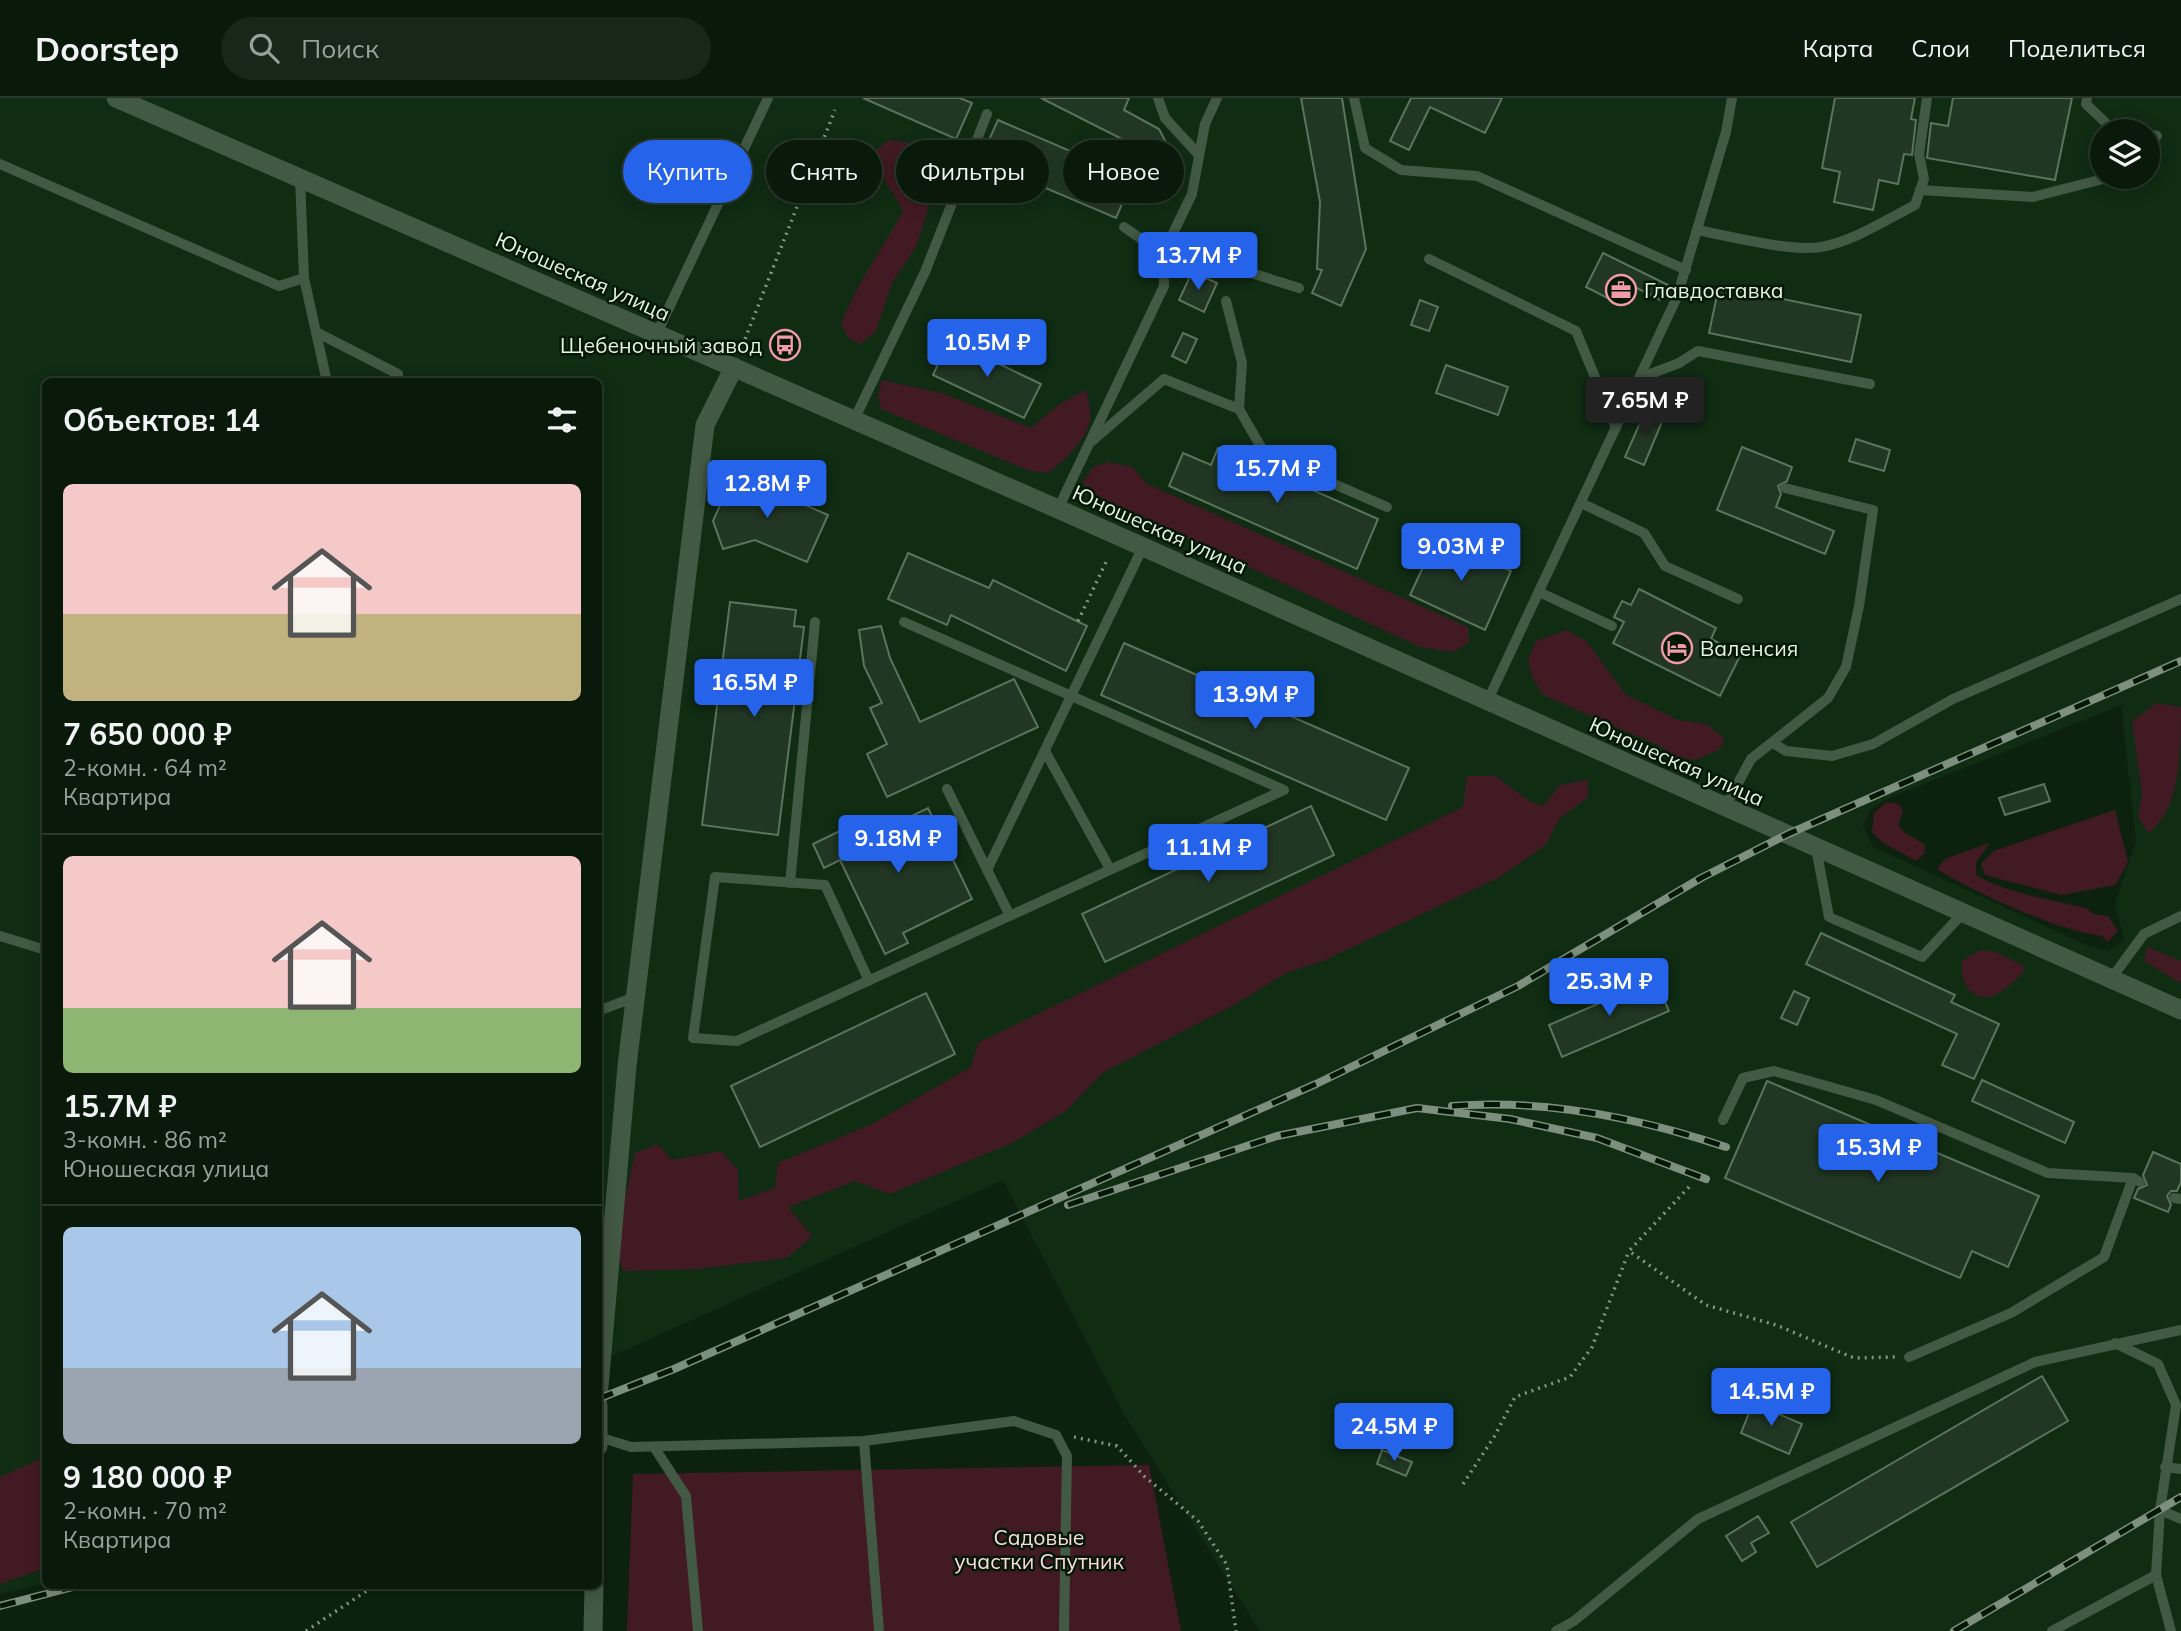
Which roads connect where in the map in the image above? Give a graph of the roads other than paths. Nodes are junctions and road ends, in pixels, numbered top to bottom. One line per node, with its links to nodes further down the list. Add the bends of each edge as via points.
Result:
1 (116, 98): 13 (street, Юношеская улица)
2 (768, 98): 25 (lane)
3 (1158, 98): 11 (lane, via 1165,118)
4 (1217, 98): 11 (lane, via 1205,124)
5 (1354, 98): 20 (lane, via 1365,148 1401,170 1478,176)
6 (1732, 98): 17 (lane)
7 (1927, 98): 15 (lane, via 1919,154 1924,179)
8 (2087, 98): 10 (lane, via 2086,104)
9 (987, 114): 32 (lane, via 925,272)
10 (2102, 119)
11 (1199, 155): 18 (lane, via 1192,194)
12 (0, 164): 21 (lane, via 279,286)
13 (300, 178): 21 (lane); 25 (street, Юношеская улица)
14 (2090, 182): 15 (lane, via 2033,197)
15 (1920, 190): 17 (lane, via 1915,205 1863,232 1820,247)
16 (1124, 227): 18 (lane)
17 (1697, 230): 20 (lane)
18 (1163, 254): 22 (lane, via 1181,251); 34 (lane, via 1164,286)
19 (1429, 259): 33 (lane, via 1576,331)
20 (1686, 270): 27 (lane)
21 (304, 278): 24 (lane)
22 (1299, 288)
23 (1226, 301): 31 (lane, via 1242,363)
24 (316, 332): 28 (lane); 29 (lane, via 398,374)
25 (657, 333): 26 (street, Юношеская улица)
26 (734, 367): 32 (street, Юношеская улица); 63 (street, via 705,425)
27 (1640, 377): 30 (lane, via 1698,351); 33 (lane)
28 (326, 378)
29 (398, 378)
30 (1870, 384)
31 (1239, 409): 34 (lane, via 1164,379); 37 (lane, via 1265,454)
32 (854, 419): 38 (street, Юношеская улица)
33 (1616, 429): 36 (lane)
34 (1089, 443): 38 (lane)
35 (1785, 488): 48 (lane, via 1873,510 1846,667 1828,698)
36 (1581, 503): 40 (lane); 42 (lane, via 1644,533 1665,566)
37 (1387, 507)
38 (1058, 509): 39 (street, Юношеская улица)
39 (1143, 547): 46 (lane); 47 (street, Юношеская улица)
40 (1539, 592): 45 (lane); 47 (lane)
41 (2181, 598): 48 (lane, via 1953,699 1873,744 1832,756 1786,751)
42 (1738, 599)
43 (815, 622): 55 (lane)
44 (904, 622): 46 (lane)
45 (1612, 626)
46 (1072, 696): 49 (lane); 53 (lane, via 1284,790)
47 (1488, 702): 51 (street, Юношеская улица)
48 (1773, 743): 51 (lane, via 1751,759)
49 (1045, 751): 53 (lane); 54 (lane)
50 (947, 789): 54 (lane)
51 (1725, 807): 52 (street, Юношеская улица)
52 (1816, 847): 56 (street, Юношеская улица); 56 (lane, via 1829,917 1922,957)
53 (1110, 869): 57 (lane)
54 (988, 870): 57 (lane)
55 (790, 883): 62 (lane, via 825,886); 62 (lane, via 715,877 693,1038 737,1041)
56 (1963, 913): 61 (street, Юношеская улица)
57 (1010, 916): 62 (lane)
58 (2181, 916): 61 (lane, via 2144,933)
59 (0, 936): 60 (lane)
60 (42, 949)
61 (2111, 979): 65 (street, Юношеская улица)
62 (869, 981)
63 (635, 997): 64 (lane); 69 (street)
64 (602, 1009)
65 (2181, 1010)
66 (1723, 1120): 70 (lane, via 1743,1078 1774,1071 1876,1100 2048,1173 2137,1180 2104,1257 2011,1313)
67 (2181, 1330): 68 (lane)
68 (2115, 1343): 74 (lane, via 2158,1364 2176,1405); 84 (lane, via 2035,1362 1698,1519)
69 (602, 1355)
70 (1909, 1357)
71 (602, 1438): 73 (lane, via 631,1447)
72 (864, 1441): 73 (lane); 82 (lane); 83 (lane, via 1014,1421 1056,1435 1067,1455)
73 (654, 1447): 81 (lane, via 686,1496)
74 (2165, 1467): 75 (lane); 76 (lane)
75 (2181, 1469)
76 (2160, 1510): 77 (lane); 78 (lane)
77 (2181, 1519)
78 (2156, 1575): 85 (lane); 86 (lane)
79 (594, 1589): 80 (street)
80 (593, 1631)
81 (698, 1631)
82 (879, 1631)
83 (1064, 1631)
84 (1556, 1631)
85 (2052, 1631)
86 (2171, 1631)

